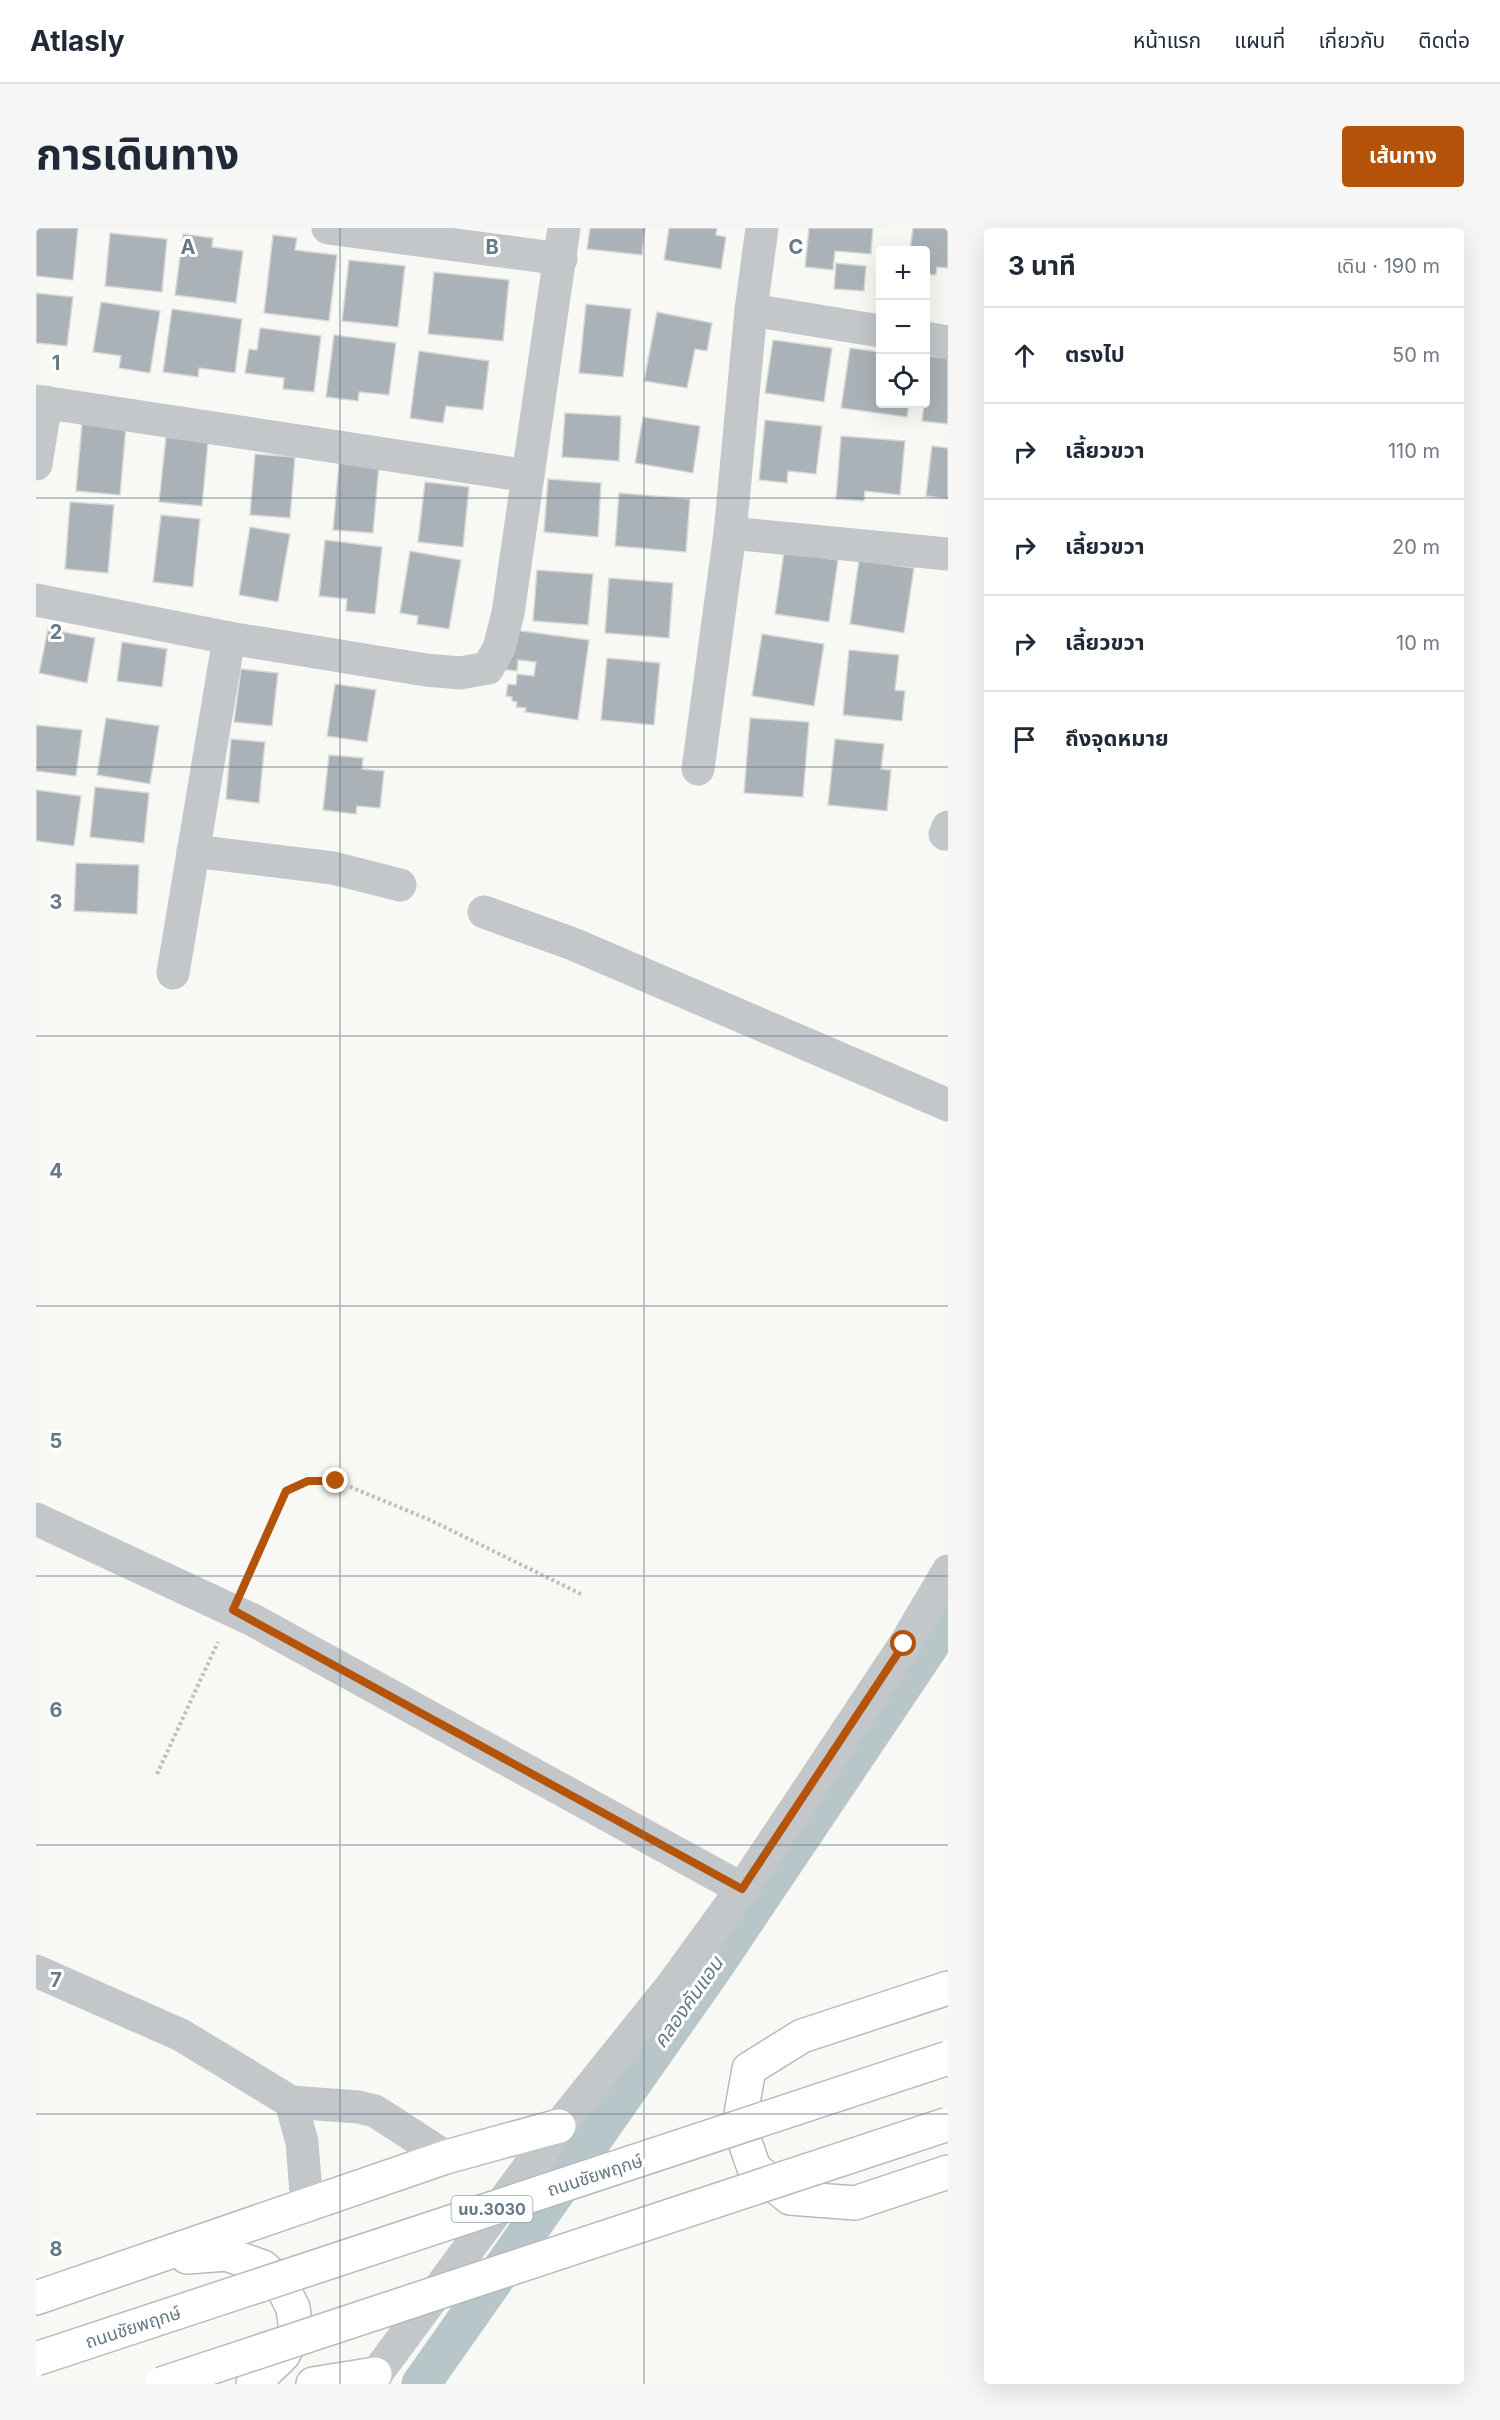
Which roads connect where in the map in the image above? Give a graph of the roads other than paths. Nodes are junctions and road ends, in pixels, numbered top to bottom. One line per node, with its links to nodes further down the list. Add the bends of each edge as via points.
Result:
1 (328, 228): 3 (street)
2 (762, 228): 4 (street)
3 (562, 244): 10 (street)
4 (751, 310): 5 (street); 11 (street)
5 (876, 330)
6 (930, 339): 7 (street)
7 (948, 342)
8 (41, 401): 9 (street); 10 (street)
9 (36, 464)
10 (528, 476): 14 (street, via 508,613 499,648 488,668 460,673 426,670)
11 (730, 533): 12 (street); 15 (street)
12 (948, 554)
13 (36, 600): 14 (street)
14 (229, 638): 16 (street)
15 (698, 770)
16 (193, 851): 17 (street, via 333,868); 19 (street)
17 (400, 885)
18 (484, 912): 20 (street, via 573,944)
19 (173, 973)
20 (948, 1105)
21 (36, 1519): 23 (street, via 233,1610)
22 (948, 1571): 23 (street)
23 (742, 1889): 29 (street, via 673,1984)
24 (36, 1971): 27 (street, via 181,2035)
25 (948, 1988): 31 (main road, via 802,2036 749,2069 739,2125 754,2168 790,2198 855,2203)
26 (948, 2058): 35 (main road, ถนนชัยพฤกษ์ / นบ.3030, bridge)
27 (291, 2102): 30 (street, via 375,2111); 32 (street, via 302,2142)
28 (948, 2124): 37 (main road, bridge)
29 (559, 2127): 30 (main road); 36 (street)
30 (446, 2157): 32 (main road)
31 (948, 2172)
32 (307, 2206): 33 (main road)
33 (152, 2259): 34 (main road); 38 (main road, via 226,2254 263,2267 282,2286 293,2308 296,2331 284,2355)
34 (36, 2298)
35 (36, 2360)
36 (372, 2379): 39 (main road)
37 (161, 2384)
38 (253, 2384)
39 (313, 2384)

